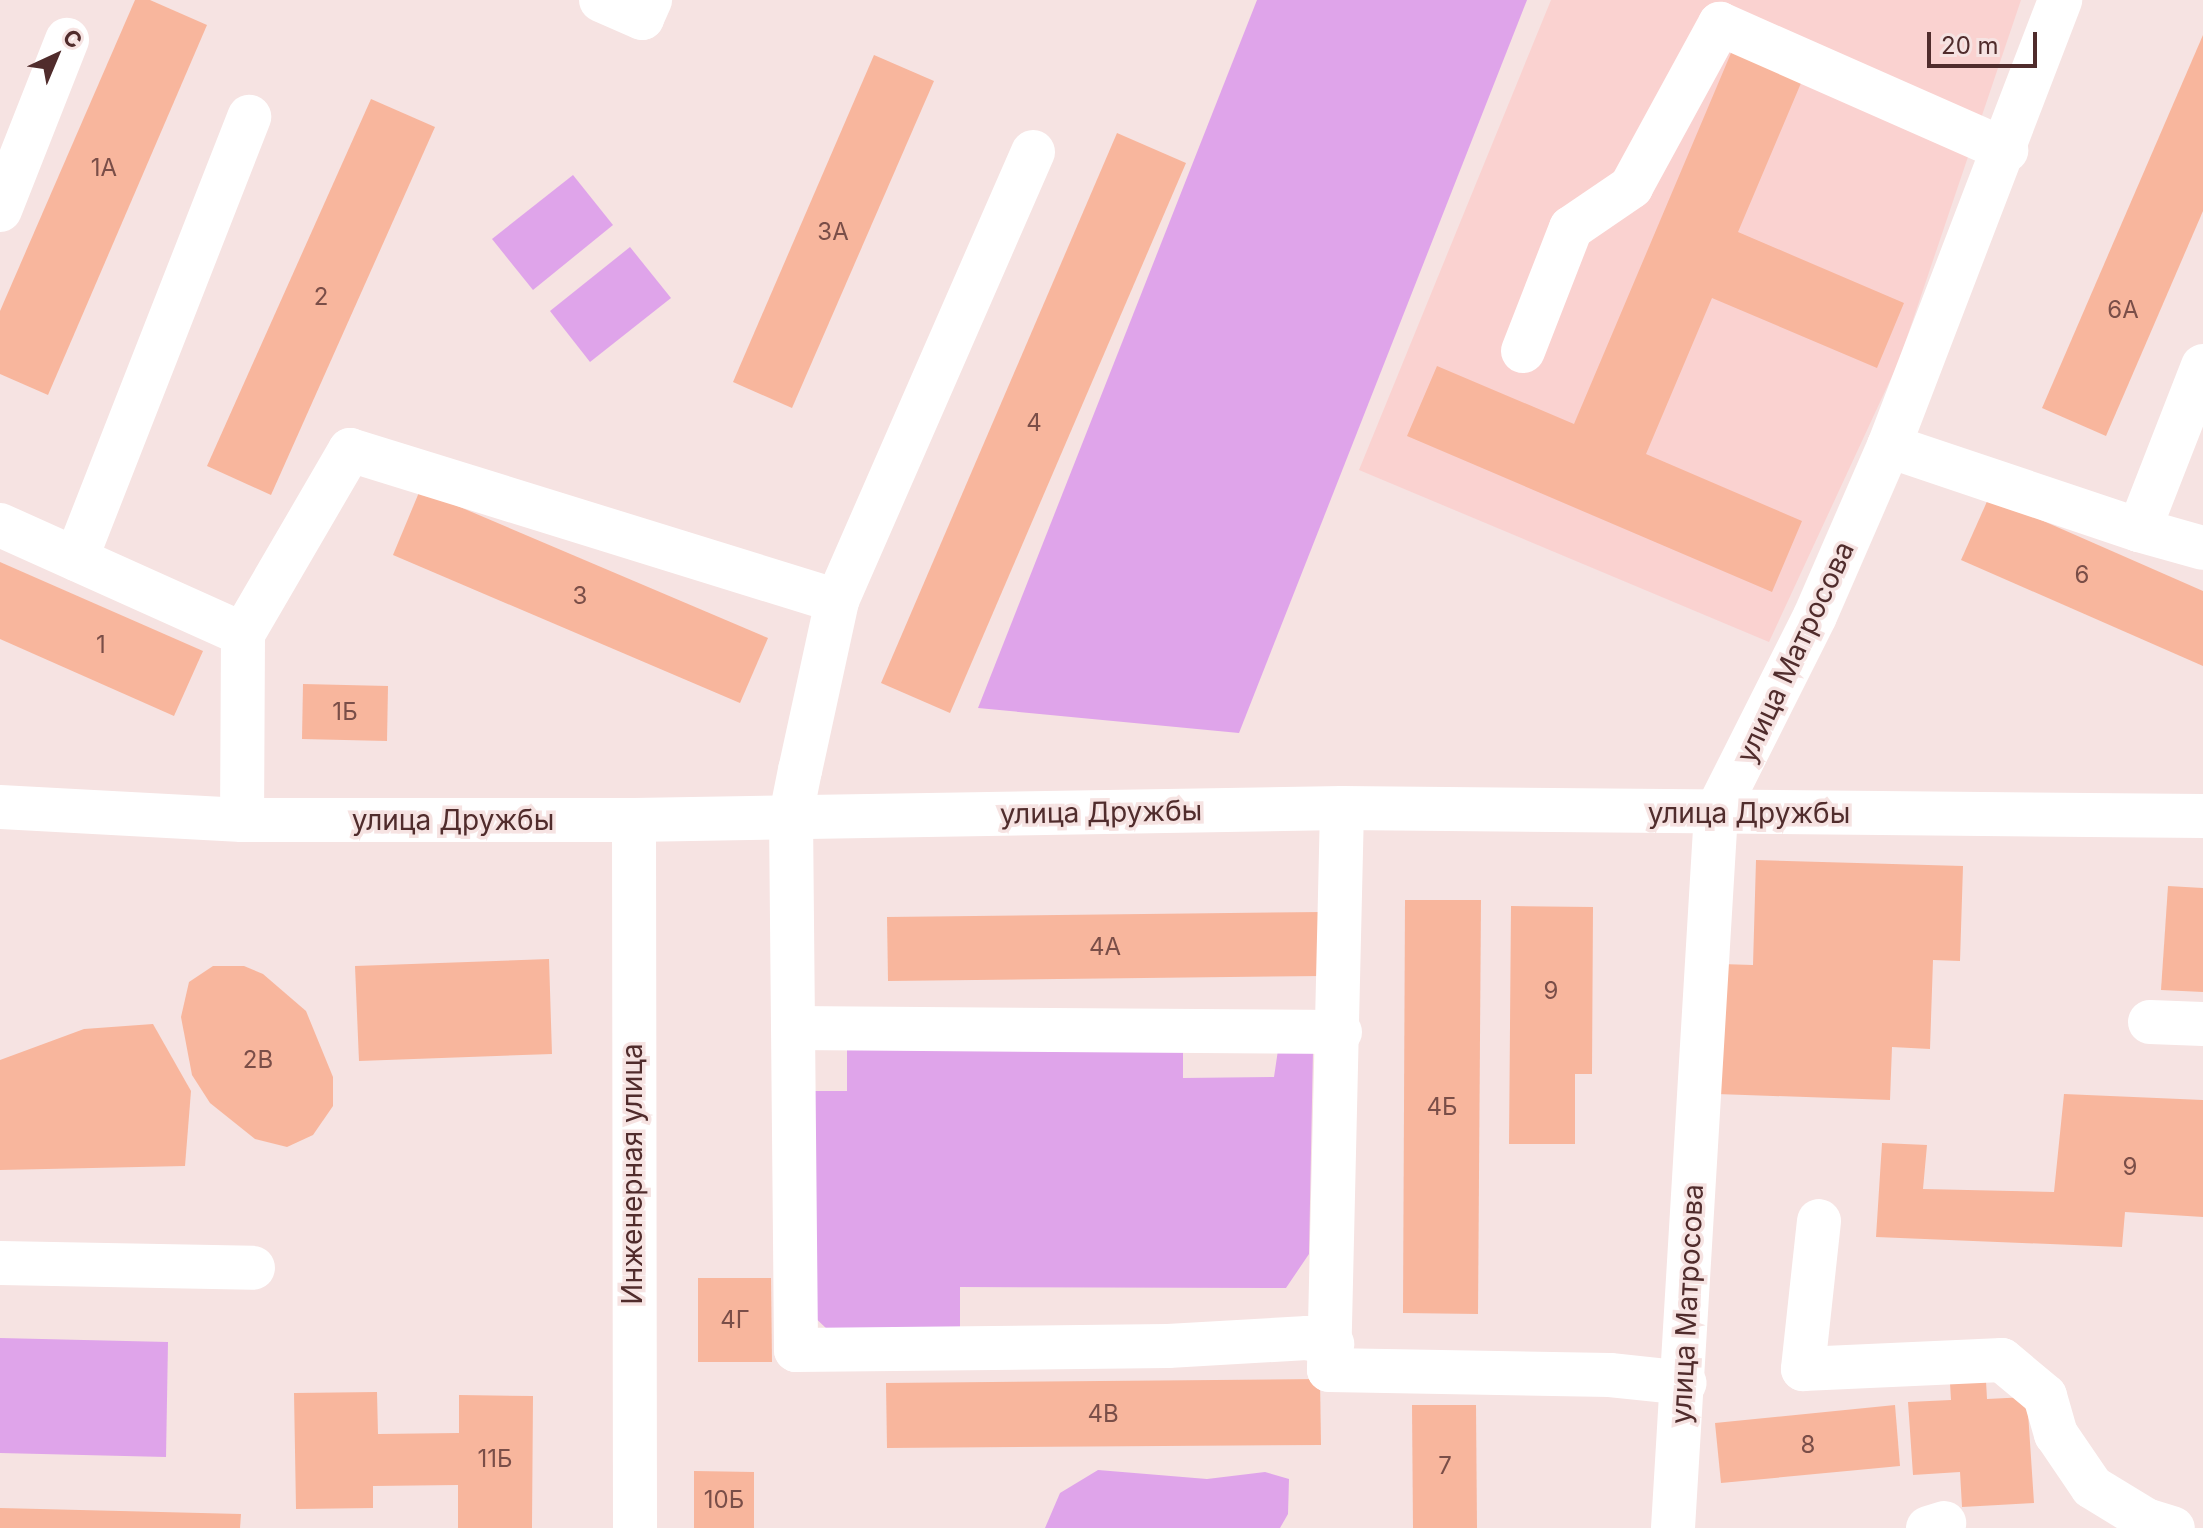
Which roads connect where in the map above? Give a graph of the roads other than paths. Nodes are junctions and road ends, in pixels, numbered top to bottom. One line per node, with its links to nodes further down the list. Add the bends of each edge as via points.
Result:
1 (601, 0): 2 (street, via 642,18)
2 (650, 0)
3 (2060, 0): 6 (street, улица Матросова)
4 (67, 40): 8 (street)
5 (249, 117): 15 (street)
6 (2006, 150): 9 (street, via 1720,24 1631,187 1571,228); 11 (street, улица Матросова)
7 (1033, 152): 16 (street)
8 (0, 210)
9 (1523, 351)
10 (2203, 366): 13 (street)
11 (1889, 446): 13 (street); 20 (street, улица Матросова, via 1815,616)
12 (0, 525): 15 (street)
13 (2139, 530): 14 (street)
14 (2203, 548)
15 (76, 559): 17 (street)
16 (837, 601): 17 (street, via 350,450); 21 (street)
17 (243, 634): 23 (street)
18 (0, 807): 23 (street, улица Дружбы)
19 (1342, 808): 20 (street, улица Дружбы); 21 (street, улица Дружбы); 28 (street)
20 (1716, 813): 22 (street, улица Дружбы); 33 (street, улица Матросова)
21 (791, 815): 24 (street, улица Дружбы); 27 (street)
22 (2203, 816)
23 (242, 820): 24 (street, улица Дружбы)
24 (634, 820): 34 (street, Инженерная улица)
25 (2150, 1022): 26 (street)
26 (2203, 1024)
27 (793, 1028): 28 (street); 32 (street, via 796,1350 1152,1347 1307,1338)
28 (1340, 1032): 32 (street)
29 (1819, 1221): 36 (street, via 1803,1369 2002,1360 2045,1396 2056,1434 2092,1487 2146,1520)
30 (0, 1263): 31 (street)
31 (253, 1268)
32 (1332, 1344): 33 (street, via 1329,1370 1610,1375)
33 (1685, 1383): 35 (street, улица Матросова)
34 (635, 1526)
35 (1673, 1528)
36 (2173, 1528)

